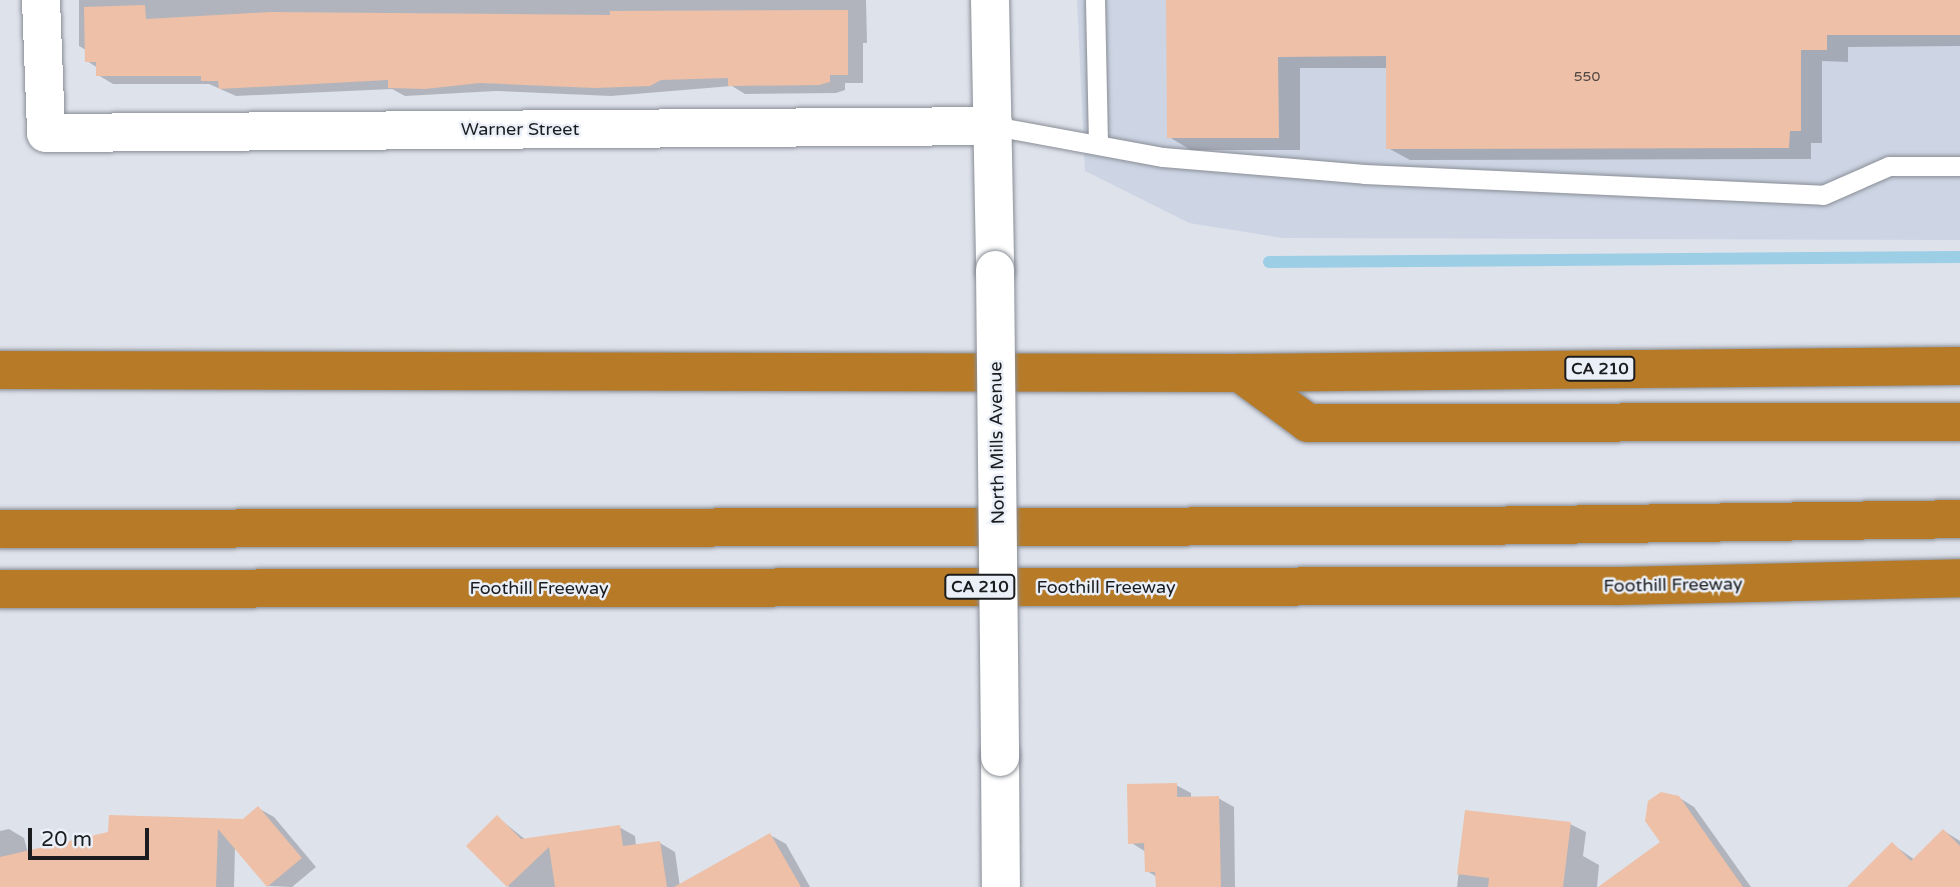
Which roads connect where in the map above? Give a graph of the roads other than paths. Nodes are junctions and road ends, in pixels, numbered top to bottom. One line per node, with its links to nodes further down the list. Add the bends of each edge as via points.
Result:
1 (41, 0): 4 (street, Warner Street, via 46,133)
2 (990, 0): 4 (street, North Mills Avenue)
3 (1094, 0): 5 (lane)
4 (994, 126): 5 (lane); 15 (street, North Mills Avenue, bridge)
5 (1098, 142): 6 (lane, via 1163,157 1364,174 1823,195 1889,166)
6 (1960, 166)
7 (1960, 366): 9 (highway, CA 210)
8 (0, 370): 9 (highway, CA 210)
9 (1240, 373): 10 (highway, via 1308,423)
10 (1960, 422)
11 (1960, 519): 12 (highway, via 1470,526)
12 (0, 529)
13 (1960, 578): 14 (highway, Foothill Freeway / CA 210, via 1618,586)
14 (0, 589)
15 (1001, 887)

